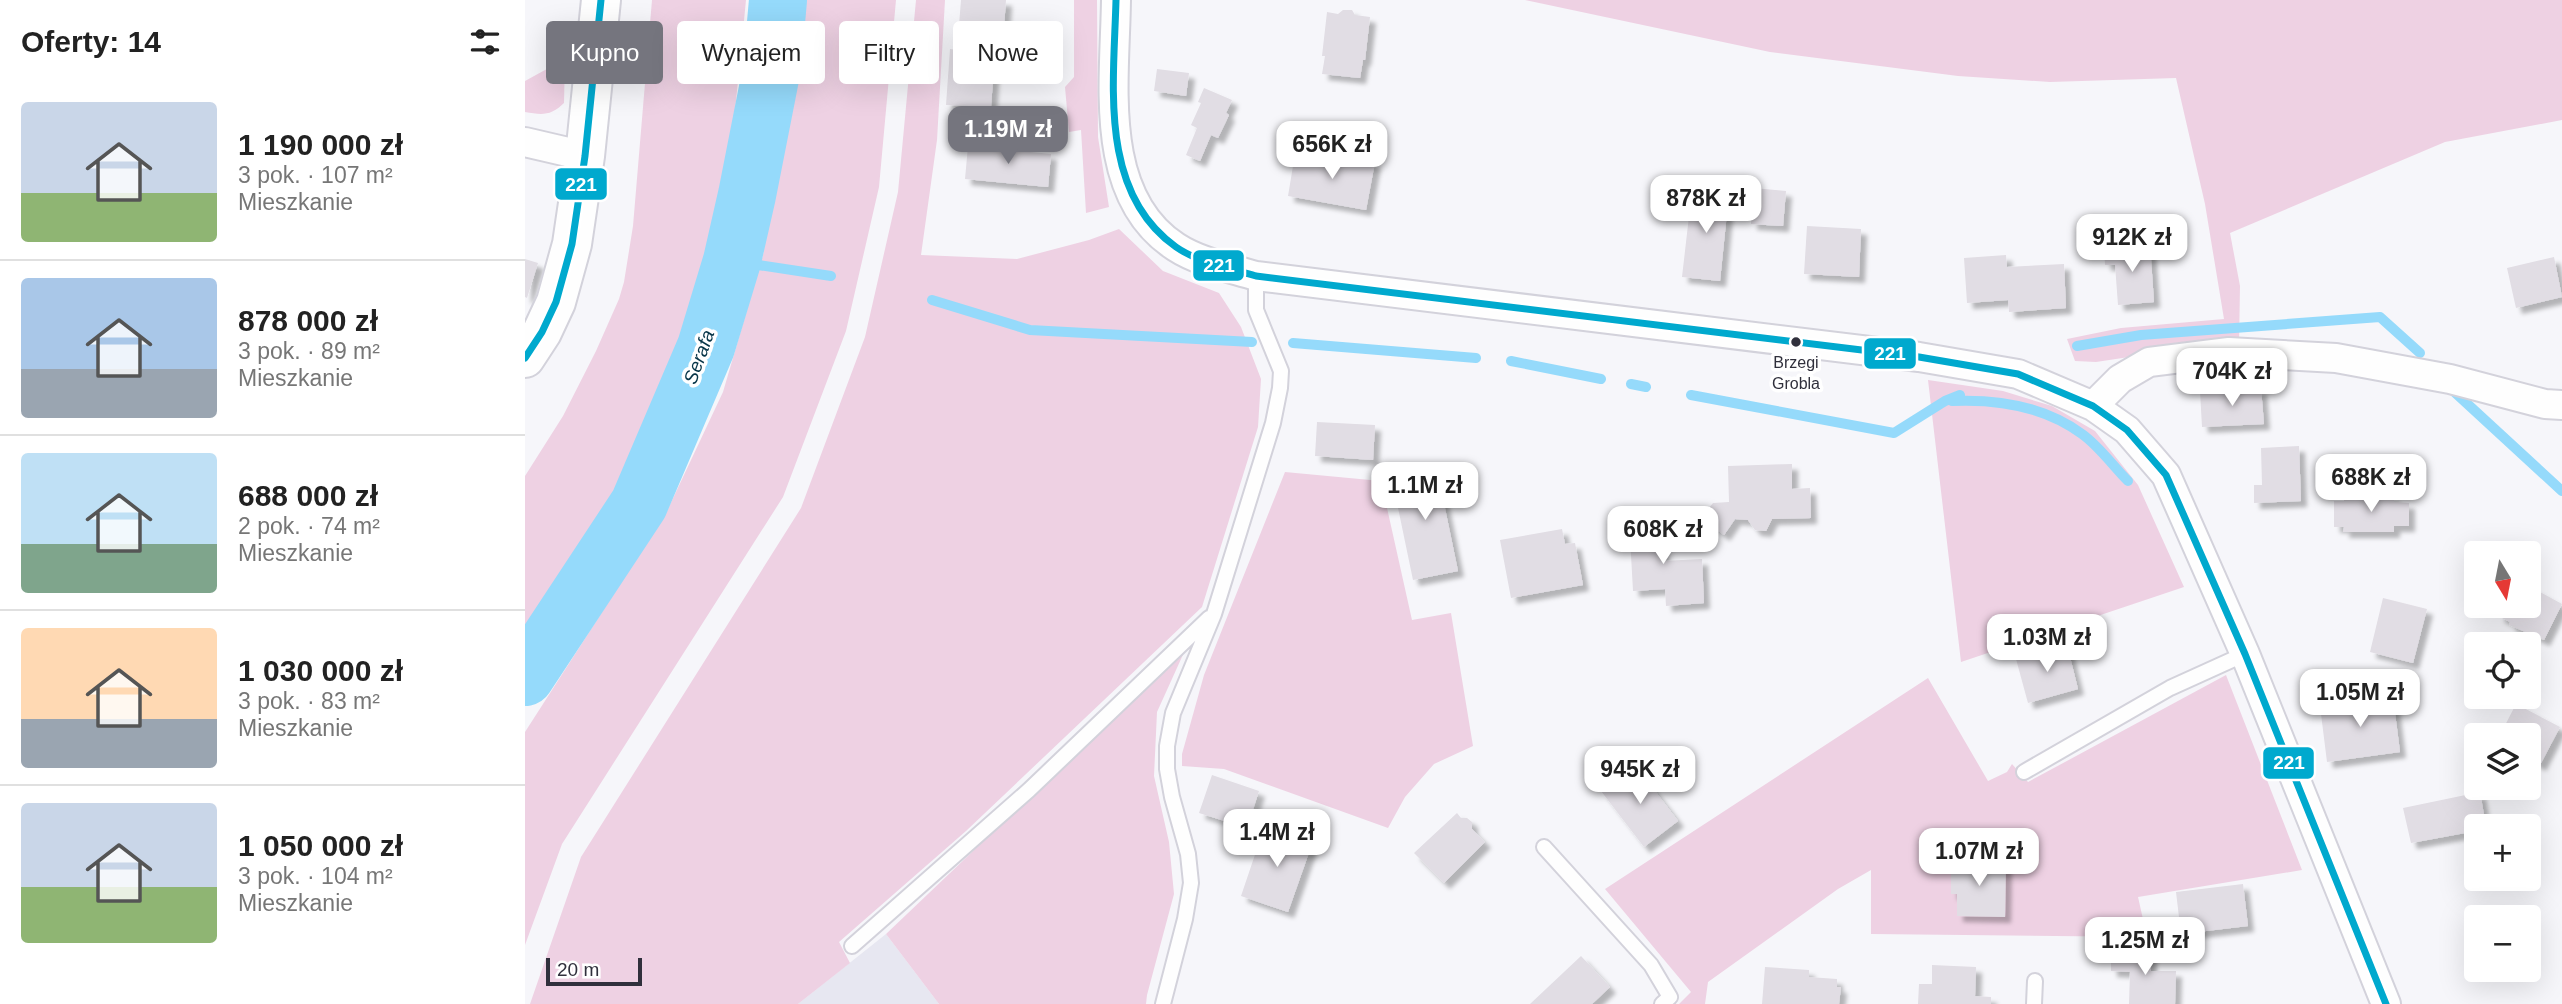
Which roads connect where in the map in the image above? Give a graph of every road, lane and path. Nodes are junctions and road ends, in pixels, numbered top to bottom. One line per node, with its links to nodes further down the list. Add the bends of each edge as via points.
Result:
1 (601, 0): 4 (street)
2 (1116, 0): 5 (street, via 1114,115 1122,171 1137,207 1178,248)
3 (525, 142): 4 (street)
4 (585, 156): 6 (street, via 557,302)
5 (1256, 276): 8 (street, via 1919,357 2018,374); 9 (lane, via 1257,310 1281,371 1280,388)
6 (525, 358)
7 (2562, 405): 8 (street, via 2336,358 2229,352 2149,362 2119,379)
8 (2093, 406): 10 (street, via 2127,430 2166,475)
9 (1214, 614): 13 (lane, via 1029,790); 15 (lane, via 1173,713 1167,746 1168,778 1191,883)
10 (2245, 654): 11 (lane, via 2170,688); 18 (street)
11 (2024, 772)
12 (1544, 847): 16 (lane, via 1651,965 1670,997)
13 (852, 946)
14 (2035, 981): 17 (lane)
15 (1163, 1004)
16 (1663, 1004)
17 (2034, 1004)
18 (2386, 1004)

